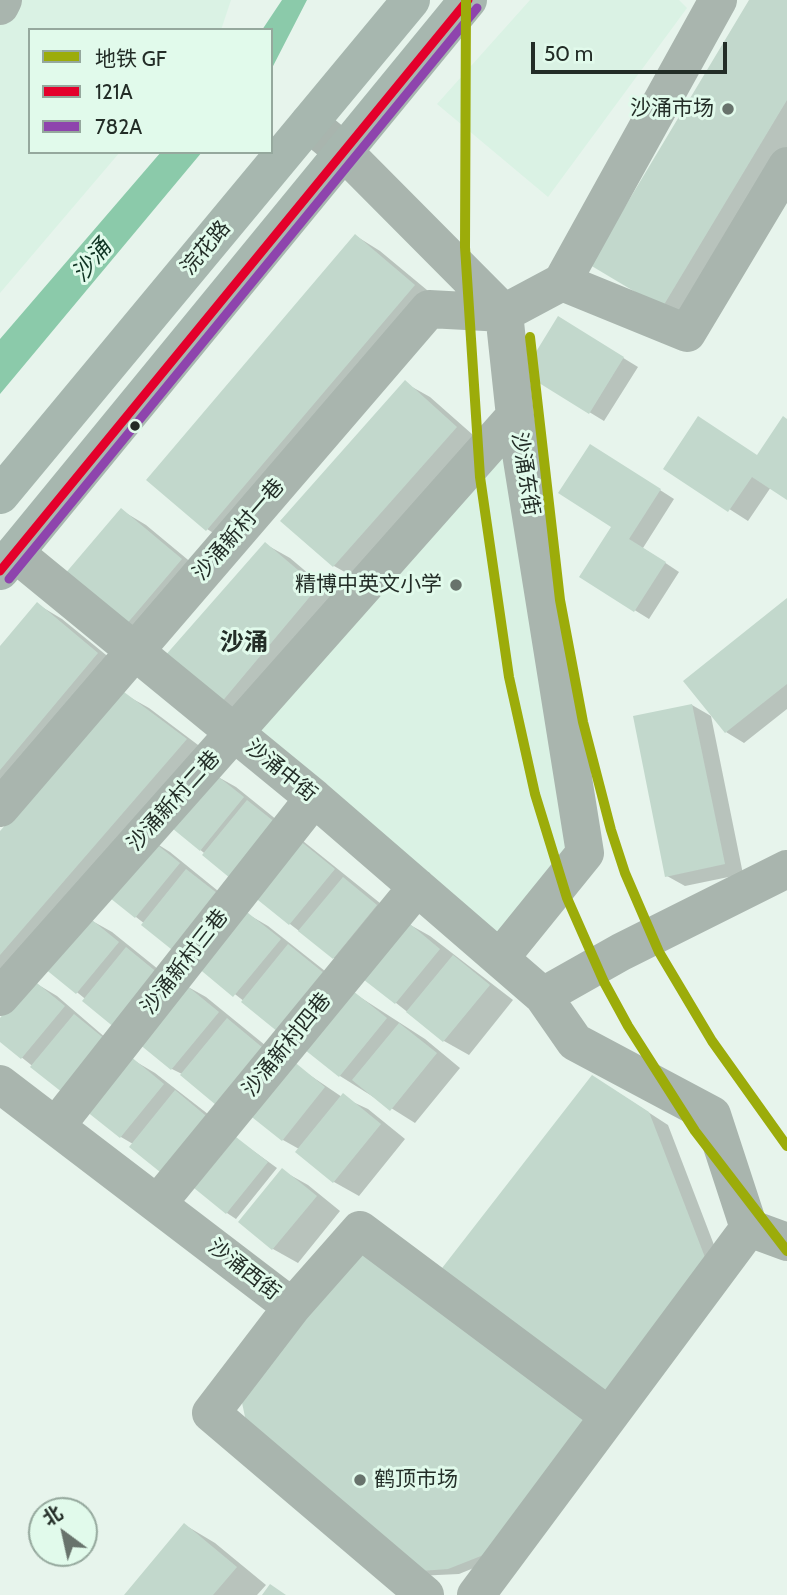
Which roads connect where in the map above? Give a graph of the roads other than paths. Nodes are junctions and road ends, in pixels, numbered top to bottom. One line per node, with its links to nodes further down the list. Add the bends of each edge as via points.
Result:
1 (3, 0): 5 (street)
2 (411, 0): 6 (main road, 浣花路)
3 (468, 0): 7 (main road)
4 (718, 0): 9 (street)
5 (0, 6)
6 (309, 123): 7 (street); 12 (main road, 浣花路)
7 (343, 151): 10 (street); 13 (main road)
8 (787, 166): 9 (street, via 687,332)
9 (562, 282): 10 (street)
10 (504, 313): 11 (street, 沙涌东街); 14 (street, 沙涌新村一巷, via 429,309)
11 (515, 416): 15 (street, 沙涌新村二巷); 20 (street, 沙涌东街, via 585,853)
12 (0, 495)
13 (8, 562): 14 (street, 沙涌中街)
14 (135, 651): 15 (street, 沙涌中街); 17 (street, 沙涌新村一巷)
15 (234, 732): 16 (street, 沙涌中街); 22 (street, 沙涌新村二巷)
16 (314, 798): 19 (street, 沙涌中街); 24 (street, 沙涌新村三巷)
17 (0, 808)
18 (787, 869): 21 (street)
19 (417, 887): 20 (street, 沙涌中街); 25 (street, 沙涌新村四巷)
20 (499, 958): 21 (street, 沙涌中街)
21 (543, 996): 26 (street, 沙涌中街, via 575,1042 712,1115)
22 (0, 997)
23 (0, 1084): 24 (street, 沙涌西街)
24 (56, 1126): 25 (street, 沙涌西街)
25 (158, 1203): 28 (street, 沙涌西街)
26 (749, 1228): 27 (street); 29 (street)
27 (787, 1242)
28 (292, 1307): 29 (street, 沙涌西街, via 360,1230); 30 (street, via 211,1413)
29 (609, 1416): 31 (street)
30 (425, 1595)
31 (476, 1595)

